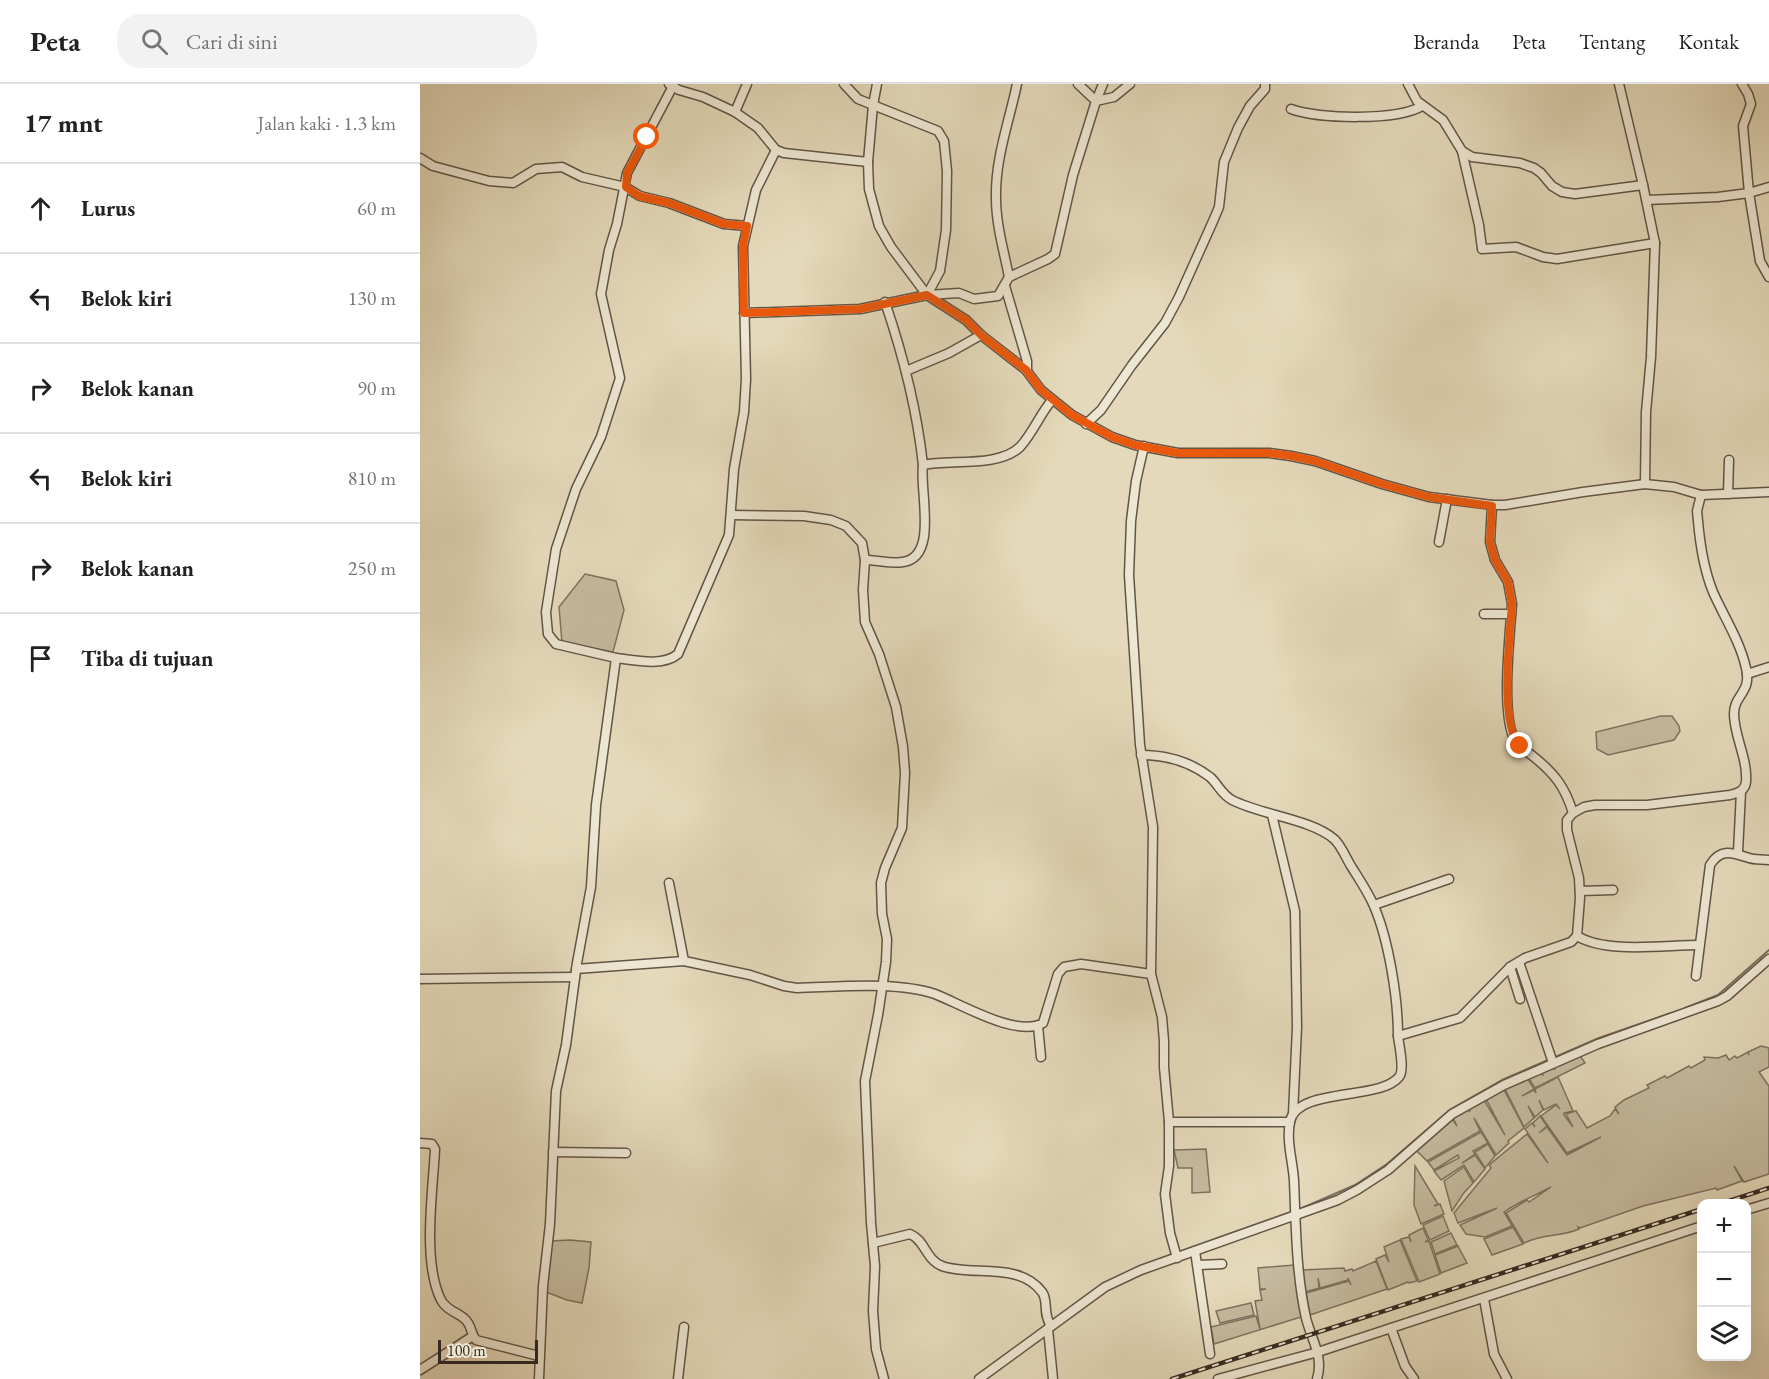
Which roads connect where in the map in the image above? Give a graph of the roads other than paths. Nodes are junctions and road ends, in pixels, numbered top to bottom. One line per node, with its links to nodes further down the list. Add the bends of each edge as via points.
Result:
1 (747, 84): 17 (street)
2 (844, 84): 14 (street, via 858,99)
3 (878, 84): 14 (street)
4 (1017, 84): 29 (street, via 1003,136 996,198)
5 (1078, 84): 13 (street)
6 (1103, 84): 13 (street)
7 (1130, 84): 13 (street, via 1114,97)
8 (1264, 84): 39 (street, via 1265,89 1243,117 1227,154 1217,213 1179,297 1165,323 1101,410)
9 (1408, 84): 15 (street)
10 (1619, 84): 22 (street)
11 (1742, 84): 25 (street, via 1751,104 1743,126)
12 (670, 86): 17 (street); 23 (street, via 627,173)
13 (1096, 101): 29 (street, via 1054,255)
14 (873, 105): 21 (street); 32 (street, via 938,131 944,141 946,230 940,270)
15 (1422, 106): 16 (street, via 1410,112 1371,116 1306,114); 19 (street, via 1443,120)
16 (1292, 109)
17 (735, 112): 18 (street, via 758,128)
18 (776, 150): 21 (street); 27 (street, via 756,190)
19 (1462, 151): 22 (street, via 1472,157 1534,168 1562,192 1575,194); 28 (street, via 1482,249 1516,247 1557,259)
20 (420, 158): 23 (street, via 433,166 489,181 513,183 536,169 562,167 582,177)
21 (868, 162): 32 (street, via 869,189 879,226)
22 (1643, 185): 26 (street)
23 (626, 187): 27 (street, via 639,196 724,224); 54 (street, via 601,294 620,378 556,549 546,612 548,634 556,644)
24 (1769, 187): 25 (street)
25 (1749, 193): 26 (street); 30 (street, via 1760,261)
26 (1647, 200): 28 (street)
27 (747, 226): 34 (street, via 743,246)
28 (1655, 243): 43 (street)
29 (1009, 277): 31 (street)
30 (1769, 277)
31 (1005, 286): 32 (street, via 998,296 988,298 974,299 959,293); 37 (street)
32 (927, 295): 33 (street); 35 (street, via 966,320)
33 (885, 302): 34 (street, via 860,309); 36 (street)
34 (744, 313): 49 (street, via 744,412)
35 (981, 335): 36 (street); 37 (street)
36 (906, 371): 42 (street)
37 (1027, 371): 38 (street)
38 (1052, 400): 39 (street); 42 (street, via 1014,451 991,459)
39 (1086, 424): 40 (street)
40 (1144, 446): 47 (street, via 1178,453 1292,456); 57 (street, via 1135,491 1129,575)
41 (1729, 460): 45 (street)
42 (923, 465): 51 (street, via 923,548 916,557 904,562)
43 (1645, 484): 46 (street); 48 (street)
44 (1769, 492): 45 (street)
45 (1728, 494): 46 (street)
46 (1701, 495): 56 (street, via 1697,511 1708,576)
47 (1447, 499): 48 (street); 50 (street)
48 (1492, 506): 53 (street, via 1490,542 1511,590)
49 (730, 515): 51 (street, via 831,520 846,526 862,543); 54 (street, via 729,535 678,654 649,661)
50 (1439, 542)
51 (865, 560): 78 (street, via 865,622 896,707 905,773 902,828 881,883 887,939)
52 (1485, 614): 53 (street)
53 (1511, 614): 59 (street, via 1506,694 1513,736 1558,780)
54 (616, 658): 74 (street, via 596,805 591,887)
55 (1769, 667): 56 (street)
56 (1747, 674): 58 (street, via 1748,685 1734,707 1746,781)
57 (1141, 755): 60 (street, via 1186,762 1210,778 1230,799); 75 (street, via 1153,827)
58 (1741, 792): 59 (street, via 1647,805 1595,805); 61 (street)
59 (1573, 813): 66 (street, via 1567,820 1567,830)
60 (1272, 815): 67 (street, via 1296,821 1335,840); 84 (street, via 1295,911 1297,1027)
61 (1738, 852): 62 (street, via 1752,859); 69 (street, via 1718,856 1710,865)
62 (1769, 860)
63 (1449, 879): 67 (street)
64 (669, 883): 71 (street)
65 (1613, 890): 66 (street)
66 (1580, 891): 68 (street)
67 (1374, 905): 81 (street, via 1386,939)
68 (1577, 936): 69 (street, via 1616,945); 72 (street, via 1572,942)
69 (1700, 945): 76 (street)
70 (1769, 959): 83 (street, via 1718,1001)
71 (684, 962): 74 (street); 78 (street, via 797,988)
72 (1519, 962): 73 (street); 83 (street)
73 (1510, 967): 79 (street); 81 (street, via 1460,1018)
74 (575, 973): 77 (street); 87 (street, via 556,1091)
75 (1151, 974): 80 (street, via 1081,964 1064,967 1058,974 1043,1023); 85 (street, via 1162,1017)
76 (1696, 976)
77 (420, 979)
78 (881, 987): 80 (street, via 933,994 1001,1022); 93 (street, via 865,1081)
79 (1520, 999)
80 (1038, 1026): 82 (street)
81 (1398, 1036): 84 (street, via 1402,1072 1399,1077 1368,1090 1305,1103)
82 (1041, 1057)
83 (1552, 1060): 91 (street, via 1452,1114 1388,1170 1357,1190)
84 (1292, 1118): 85 (street); 91 (street)
85 (1169, 1122): 95 (street, via 1165,1194)
86 (420, 1143): 102 (street, via 432,1144 435,1149 430,1232 438,1292 445,1306 469,1324)
87 (553, 1152): 88 (street); 105 (street)
88 (626, 1153)
89 (1769, 1203): 90 (street)
90 (1751, 1208)
91 (1296, 1214): 94 (street); 103 (street, via 1306,1320)
92 (1697, 1227): 98 (street)
93 (873, 1243): 99 (street, via 910,1234 932,1261 943,1266 1004,1271 1035,1283 1044,1294); 109 (street, via 876,1349)
94 (1195, 1251): 95 (street); 97 (street)
95 (1176, 1255): 99 (street, via 1105,1287)
96 (1222, 1264): 97 (street)
97 (1198, 1265): 104 (street)
98 (1484, 1299): 101 (street); 115 (street, via 1494,1354)
99 (1049, 1325): 110 (street); 111 (street)
100 (684, 1328): 108 (street)
101 (1391, 1328): 103 (street); 114 (street)
102 (473, 1336): 105 (street); 106 (street)
103 (1318, 1352): 112 (street); 113 (street)
104 (1210, 1354)
105 (539, 1356): 107 (street)
106 (420, 1370)
107 (539, 1379)
108 (678, 1379)
109 (884, 1379)
110 (979, 1379)
111 (1053, 1379)
112 (1218, 1379)
113 (1317, 1379)
114 (1414, 1379)
115 (1507, 1379)

